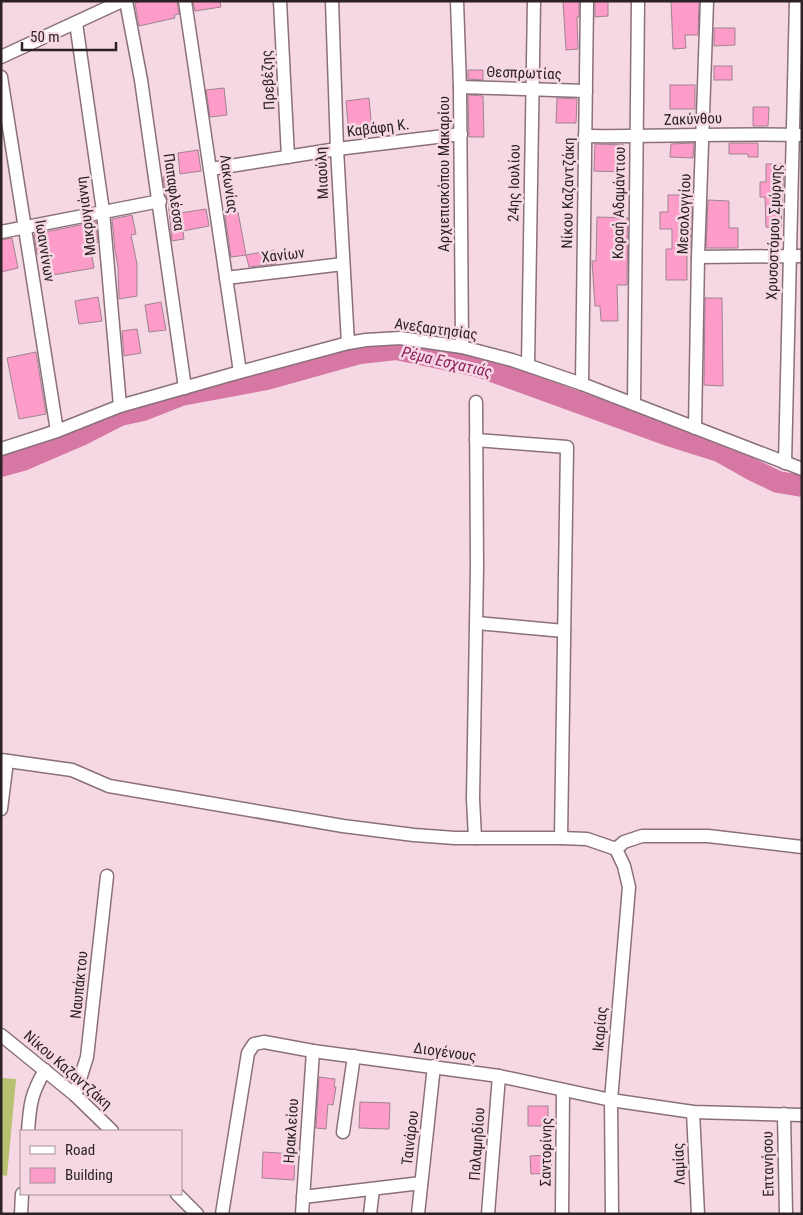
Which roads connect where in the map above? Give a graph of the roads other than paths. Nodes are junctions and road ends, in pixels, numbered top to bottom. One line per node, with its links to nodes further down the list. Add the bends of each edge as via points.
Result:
1 (124, 1): 11 (street); 25 (street, Παπαφλέσσα, via 141,80)
2 (186, 1): 24 (street, Λακωνίας)
3 (280, 1): 23 (street, Πρεβέζης)
4 (332, 1): 22 (street, Μιαούλη)
5 (457, 1): 14 (street, Αρχιεπισκόπου Μακαρίου)
6 (534, 1): 15 (street, 24ης Ιουλίου)
7 (587, 1): 16 (street, Νίκου Καζαντζάκη)
8 (638, 1): 21 (street, Κοραή Αδαμάντιου)
9 (708, 1): 18 (street, Μεσολογγίου)
10 (796, 1): 19 (street, Χρυσοστόμου Σμύρνης)
11 (76, 23): 12 (street); 26 (street, Μακρυγιάννη)
12 (1, 57)
13 (1, 77): 27 (street, Ιωαννίνων)
14 (460, 87): 15 (street, Θεσπρωτίας); 17 (street, Αρχιεπισκόπου Μακαρίου)
15 (531, 90): 16 (street, Θεσπρωτίας); 35 (street, 24ης Ιουλίου)
16 (586, 91): 20 (street, Νίκου Καζαντζάκη)
17 (461, 134): 22 (street, Καβάφη Κ.); 34 (street, Αρχιεπισκόπου Μακαρίου)
18 (704, 134): 19 (street, Ζακύνθου); 21 (street, Ζακύνθου); 30 (street, Μεσολογγίου)
19 (797, 135): 29 (street, Χρυσοστόμου Σμύρνης)
20 (585, 136): 21 (street, Ζακύνθου); 37 (street, Νίκου Καζαντζάκη)
21 (636, 137): 40 (street, Κοραή Αδαμάντιου)
22 (338, 149): 23 (street, Καβάφη Κ.); 31 (street, Μιαούλη)
23 (288, 157): 24 (street, Καβάφη Κ.)
24 (211, 169): 32 (street, Λακωνίας)
25 (160, 201): 26 (street); 38 (street, Παπαφλέσσα)
26 (103, 211): 27 (street); 41 (street, Μακρυγιάννη)
27 (25, 226): 28 (street); 43 (street, Ιωαννίνων)
28 (1, 232)
29 (796, 256): 30 (street); 46 (street, Χρυσοστόμου Σμύρνης)
30 (698, 257): 42 (street, Μεσολογγίου)
31 (343, 264): 32 (street, Χανίων); 33 (street, Μιαούλη)
32 (226, 278): 36 (street, Λακωνίας)
33 (348, 343): 34 (street, Ανεξαρτησίας, via 400,338); 36 (street, Ανεξαρτησίας)
34 (462, 346): 35 (street, Ανεξαρτησίας)
35 (528, 365): 37 (street, Ανεξαρτησίας)
36 (240, 372): 38 (street, Ανεξαρτησίας)
37 (582, 384): 40 (street, Ανεξαρτησίας)
38 (185, 388): 41 (street, Ανεξαρτησίας)
39 (476, 402): 44 (street)
40 (634, 404): 42 (street, Ανεξαρτησίας)
41 (120, 406): 43 (street, Ανεξαρτησίας)
42 (695, 428): 46 (street, Ανεξαρτησίας)
43 (57, 431): 45 (street, Ανεξαρτησίας)
44 (476, 440): 48 (street); 49 (street, via 567,447)
45 (1, 449)
46 (784, 463): 47 (street, Ανεξαρτησίας)
47 (802, 469)
48 (476, 623): 49 (street); 52 (street)
49 (564, 631): 53 (street)
50 (4, 761): 51 (street); 52 (street, via 72,770 109,786 343,826 414,836)
51 (1, 809)
52 (475, 838): 53 (street)
53 (561, 838): 55 (street, via 587,839)
54 (802, 847): 55 (street, via 708,836 642,836 624,842)
55 (616, 849): 65 (street, Ικαρίας, via 629,887)
56 (107, 876): 64 (street, Ναυπάκτου, via 87,1057)
57 (1, 1034): 61 (street, Νίκου Καζαντζάκη)
58 (313, 1050): 59 (street, Διογένους); 76 (street, Ηρακλείου); 79 (street, Διογένους, via 264,1042 254,1044 248,1052)
59 (354, 1056): 60 (street, Διογένους); 71 (street)
60 (434, 1066): 62 (street, Διογένους); 72 (street, Ταινάρου)
61 (45, 1070): 64 (street, Νίκου Καζαντζάκη); 69 (street, via 34,1089)
62 (499, 1076): 63 (street, Διογένους); 83 (street, Παλαμηδίου)
63 (563, 1090): 65 (street, Διογένους); 84 (street, Σαντορίνης)
64 (75, 1095): 70 (street, Νίκου Καζαντζάκη)
65 (611, 1100): 66 (street, Διογένους); 85 (street, Ικαρίας)
66 (693, 1112): 67 (street, Διογένους); 86 (street, Λαμίας)
67 (784, 1114): 68 (street, Διογένους); 87 (street, Επτανήσου)
68 (802, 1116)
69 (28, 1130)
70 (111, 1130)
71 (343, 1132)
72 (421, 1184): 73 (street); 82 (street, Ταινάρου)
73 (373, 1189): 76 (street); 81 (street)
74 (22, 1195): 78 (street)
75 (178, 1195): 77 (street)
76 (303, 1197): 80 (street, Ηρακλείου)
77 (196, 1213)
78 (21, 1214)
79 (222, 1214)
80 (302, 1214)
81 (370, 1214)
82 (418, 1214)
83 (488, 1214)
84 (562, 1214)
85 (612, 1214)
86 (698, 1214)
87 (786, 1214)

